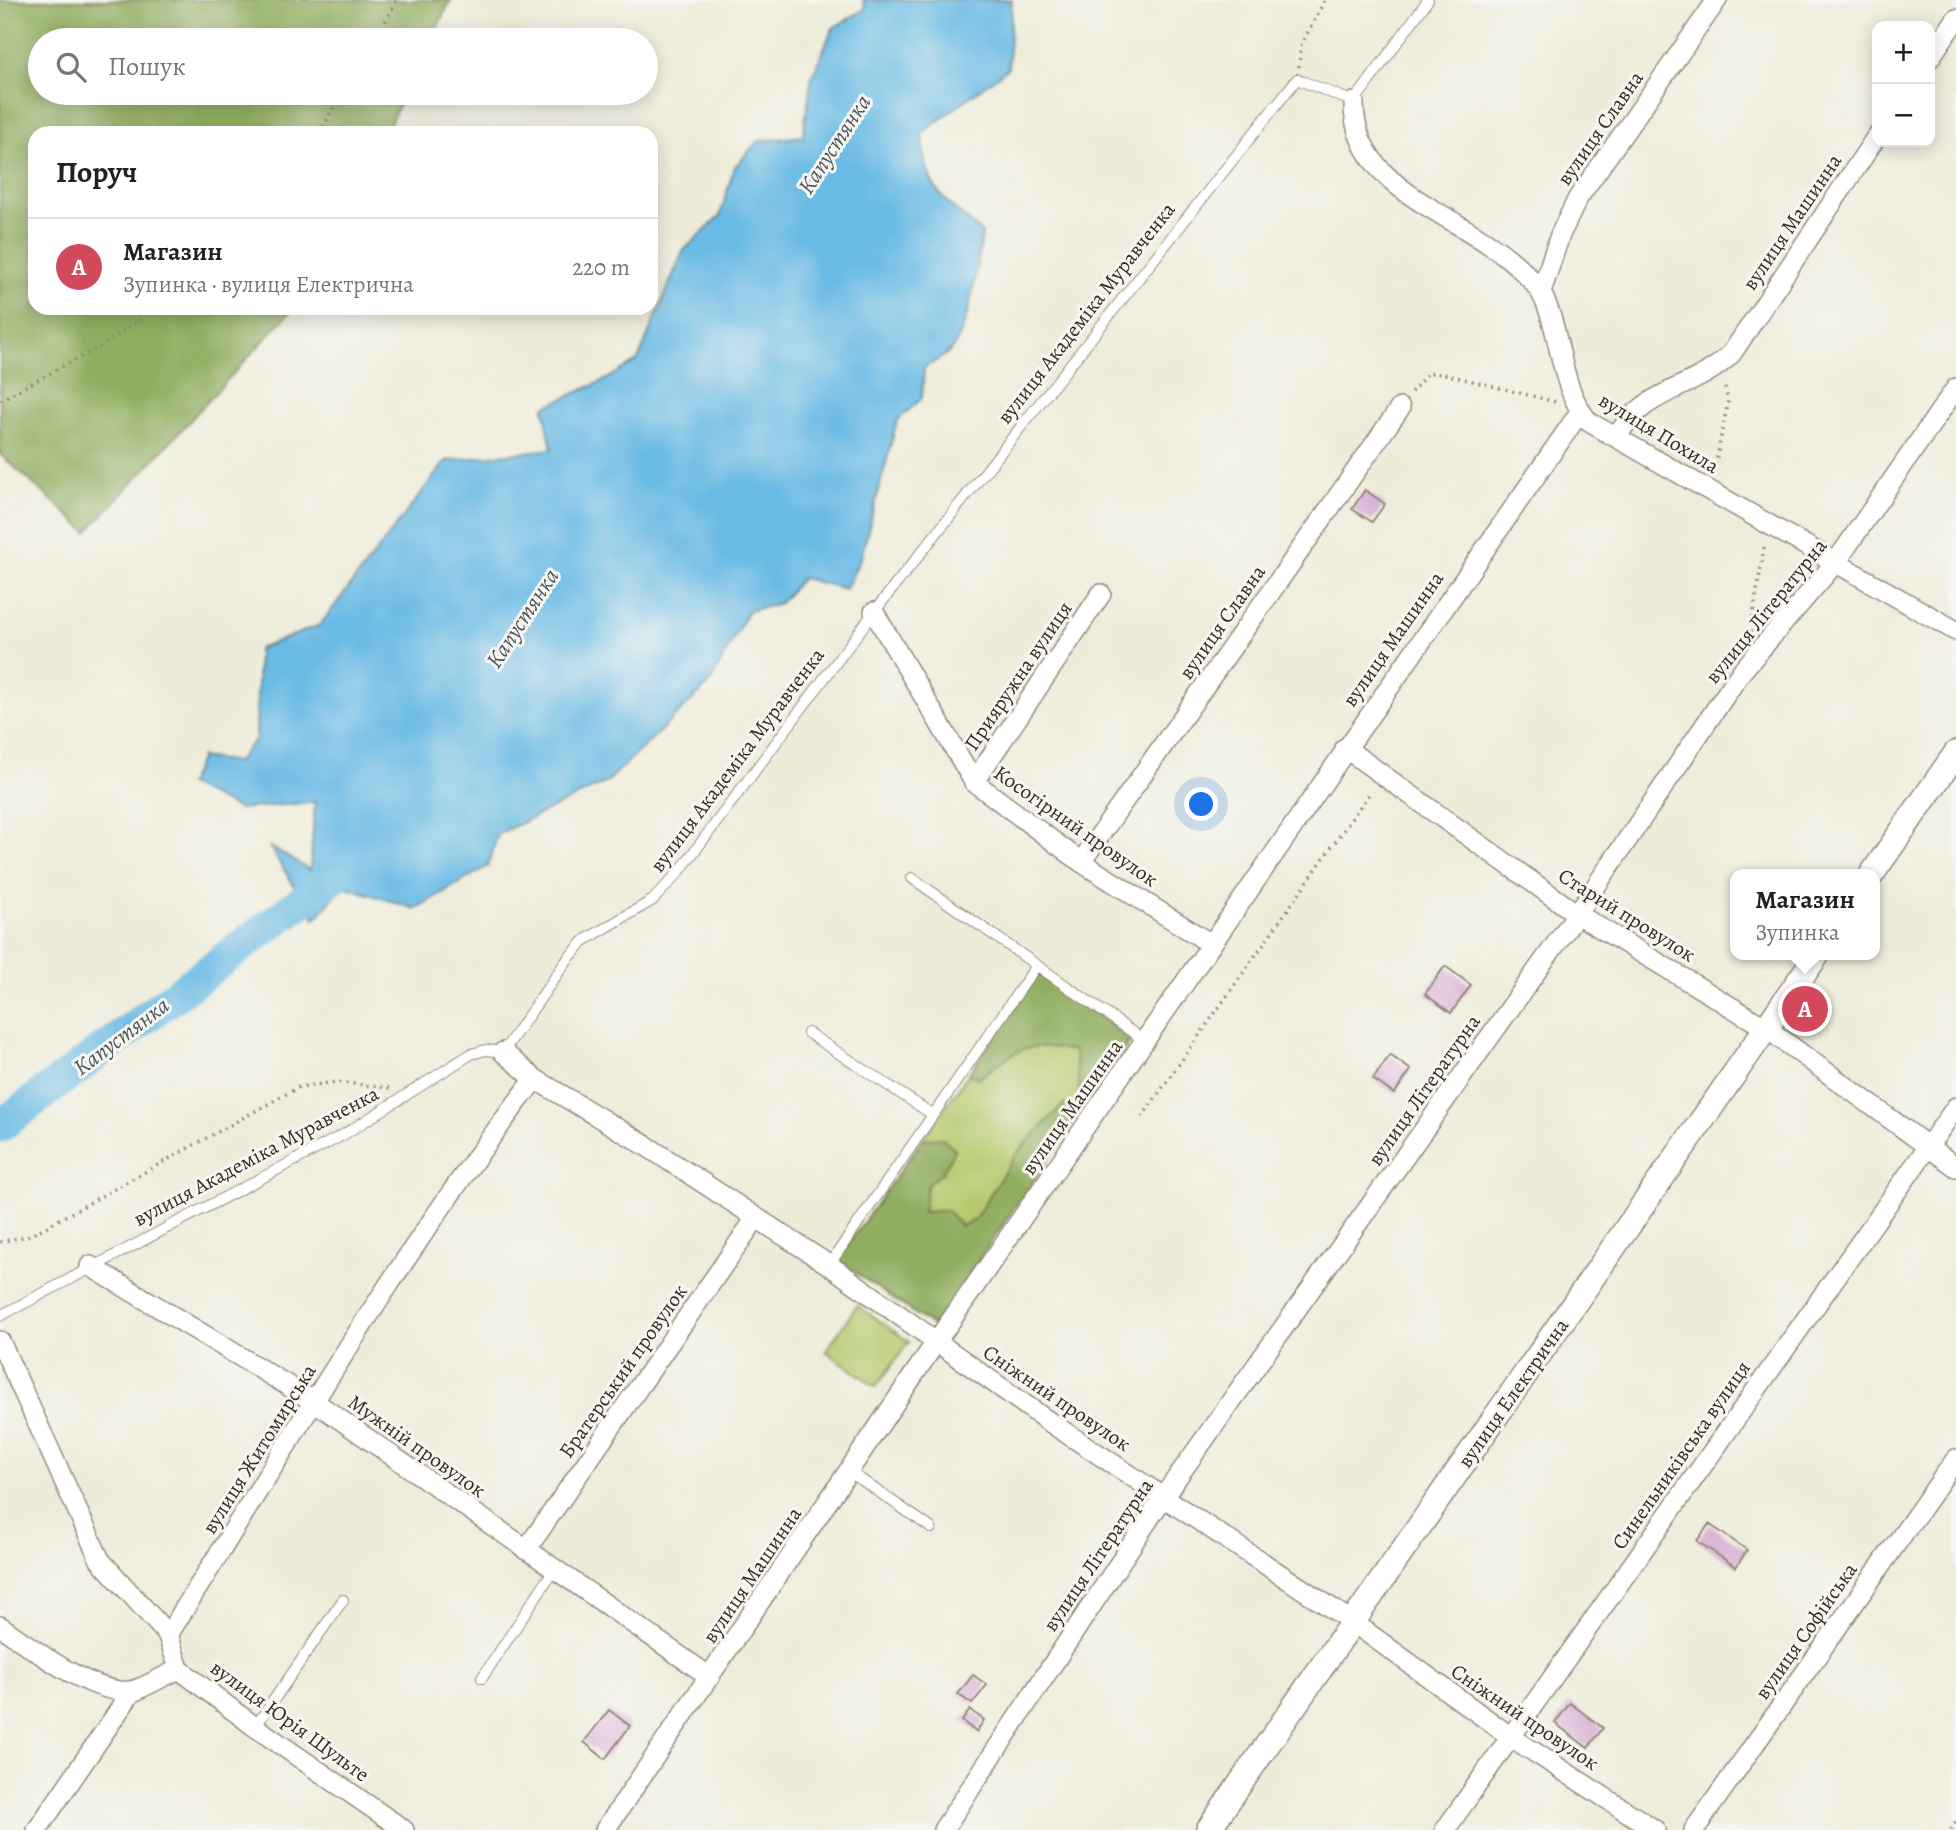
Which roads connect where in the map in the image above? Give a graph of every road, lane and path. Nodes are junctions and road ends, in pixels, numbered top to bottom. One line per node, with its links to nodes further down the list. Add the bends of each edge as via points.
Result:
1 (397, 0): 6 (path)
2 (1325, 0): 8 (path, via 1301,44)
3 (1429, 0): 9 (lane)
4 (1717, 0): 13 (street, вулиця Славна, via 1578,198)
5 (1956, 19): 7 (street)
6 (382, 28)
7 (1935, 50)
8 (1297, 79): 9 (lane); 25 (lane, вулиця Академіка Муравченка)
9 (1354, 102): 13 (street, вулиця Похила, via 1353,125 1362,147 1381,171 1508,258)
10 (336, 105): 11 (path)
11 (322, 126)
12 (1872, 143): 15 (street, вулиця Машинна)
13 (1541, 292): 19 (street, вулиця Похила)
14 (146, 315): 17 (path, via 103,345)
15 (1720, 365): 20 (street, вулиця Машинна, via 1642,405); 21 (path, via 1728,401)
16 (1956, 388): 23 (street, вулиця Літературна)
17 (0, 400)
18 (1400, 408): 19 (path, via 1428,373 1544,397); 32 (street, вулиця Славна)
19 (1580, 412): 20 (street, вулиця Похила); 28 (street, вулиця Машинна)
20 (1617, 436): 21 (street, вулиця Похила)
21 (1712, 491): 22 (street, вулиця Похила)
22 (1768, 523): 23 (street, вулиця Похила); 27 (path)
23 (1836, 562): 26 (street, вулиця Похила); 35 (street, вулиця Літературна, via 1741,672)
24 (1101, 594): 31 (street, Прияружна вулиця)
25 (874, 612): 31 (street, Косогірний провулок); 42 (lane, вулиця Академіка Муравченка, via 679,872 653,900 586,940)
26 (1956, 631)
27 (1748, 638)
28 (1345, 748): 30 (street, Старий провулок); 36 (street, вулиця Машинна)
29 (1956, 753): 33 (street)
30 (1382, 775): 35 (street, Старий провулок); 47 (path)
31 (974, 782): 32 (street, Косогірний провулок)
32 (1081, 862): 36 (street, Косогірний провулок)
33 (1875, 869)
34 (912, 878): 38 (lane)
35 (1577, 914): 39 (street, Старий провулок); 60 (street, вулиця Літературна)
36 (1211, 944): 41 (street, вулиця Машинна)
37 (1814, 960): 39 (street, вулиця Електрична)
38 (1037, 965): 41 (lane); 46 (lane)
39 (1766, 1028): 48 (street, Старий провулок); 65 (street, вулиця Електрична)
40 (808, 1032): 46 (lane)
41 (1145, 1041): 56 (street, вулиця Машинна)
42 (503, 1052): 43 (street, Сніжний провулок); 44 (lane, вулиця Академіка Муравченка, via 471,1054)
43 (535, 1079): 50 (street, Сніжний провулок); 57 (street, вулиця Житомирська, via 481,1149)
44 (413, 1091): 51 (path, via 336,1082 299,1087 31,1235); 53 (lane, вулиця Академіка Муравченка, via 331,1141)
45 (1956, 1107): 48 (street, Синельниківська вулиця)
46 (932, 1114): 52 (lane)
47 (1142, 1117)
48 (1927, 1147): 49 (street, Старий провулок); 73 (street, Синельниківська вулиця)
49 (1956, 1167)
50 (756, 1219): 52 (street, Сніжний провулок); 62 (street, Братерський провулок)
51 (0, 1242)
52 (829, 1265): 56 (street, Сніжний провулок)
53 (90, 1266): 54 (lane, вулиця Академіка Муравченка); 57 (street, Мужній провулок)
54 (0, 1316)
55 (0, 1341): 67 (street, via 100,1560)
56 (936, 1342): 59 (street, вулиця Машинна); 60 (street, Сніжний провулок)
57 (315, 1402): 62 (street, Мужній провулок); 67 (street, вулиця Житомирська)
58 (1956, 1460): 82 (street, вулиця Софійська)
59 (850, 1472): 61 (lane); 69 (street, вулиця Машинна)
60 (1164, 1496): 65 (street, Сніжний провулок); 78 (street, вулиця Літературна)
61 (931, 1528)
62 (526, 1550): 63 (street, Мужній провулок)
63 (555, 1568): 69 (street, Мужній провулок); 70 (lane)
64 (343, 1600): 72 (lane)
65 (1354, 1623): 73 (street, Сніжний провулок); 79 (street, вулиця Електрична)
66 (0, 1626): 71 (street, via 101,1688)
67 (168, 1635): 68 (street)
68 (179, 1669): 71 (street, вулиця Юрія Шульте); 72 (street, вулиця Юрія Шульте)
69 (710, 1677): 77 (street, вулиця Машинна)
70 (482, 1678)
71 (131, 1693): 75 (street)
72 (256, 1727): 76 (street, вулиця Юрія Шульте)
73 (1511, 1737): 80 (street, Синельниківська вулиця); 81 (street, Сніжний провулок)
74 (1956, 1822): 83 (path)
75 (37, 1830)
76 (404, 1830)
77 (605, 1830)
78 (943, 1830)
79 (1208, 1830)
80 (1445, 1830)
81 (1655, 1830)
82 (1694, 1830)
83 (1951, 1830)

